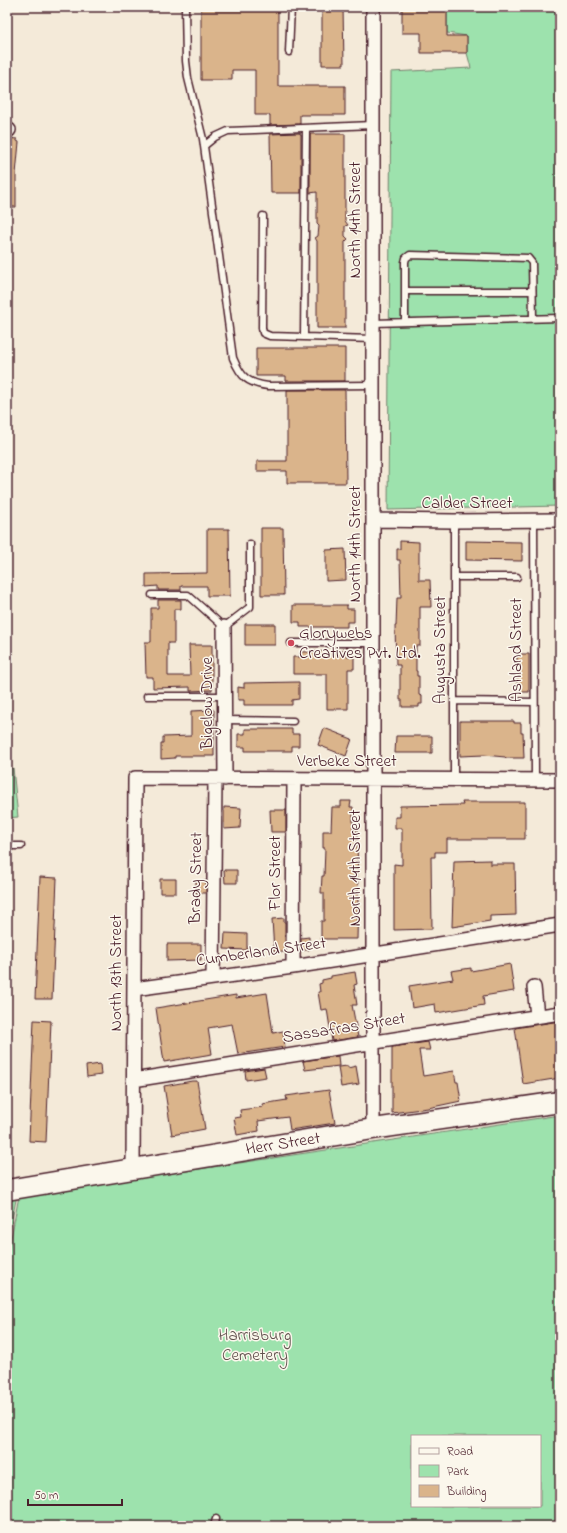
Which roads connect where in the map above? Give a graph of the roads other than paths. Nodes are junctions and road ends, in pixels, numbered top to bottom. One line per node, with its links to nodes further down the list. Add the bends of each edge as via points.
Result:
1 (185, 7): 7 (lane, via 188,78)
2 (291, 7): 4 (lane)
3 (373, 7): 5 (street, North 14th Street)
4 (289, 52)
5 (373, 125): 6 (lane); 13 (street, North 14th Street)
6 (306, 128): 7 (lane, via 228,131); 15 (lane)
7 (204, 146): 17 (lane, via 233,358 238,371 247,380 268,386)
8 (263, 216): 15 (lane, via 263,333 270,336)
9 (405, 291): 10 (lane); 10 (lane, via 405,262 410,255 528,258 532,263); 14 (lane)
10 (532, 291): 11 (lane)
11 (533, 318): 12 (lane); 14 (lane)
12 (560, 318)
13 (373, 322): 14 (lane); 16 (street, North 14th Street)
14 (405, 322)
15 (304, 337): 16 (lane)
16 (373, 338): 17 (street, North 14th Street)
17 (373, 385): 18 (street, North 14th Street)
18 (374, 520): 21 (street, Calder Street); 28 (street, North 14th Street)
19 (534, 520): 20 (street, Calder Street); 21 (street, Calder Street); 32 (lane, Ashland Street)
20 (560, 520)
21 (454, 521): 23 (lane, Augusta Street)
22 (250, 544): 26 (lane, via 250,607)
23 (454, 577): 24 (lane); 31 (lane, Augusta Street)
24 (517, 577)
25 (152, 595): 26 (lane, via 188,595)
26 (224, 627): 30 (street, Bigelow Drive)
27 (291, 643): 28 (lane)
28 (372, 643): 38 (street, North 14th Street)
29 (148, 696): 30 (lane)
30 (225, 696): 33 (street, Bigelow Drive)
31 (454, 701): 32 (lane); 39 (lane, Augusta Street)
32 (534, 702): 40 (lane, Ashland Street)
33 (225, 720): 34 (lane); 36 (street, Bigelow Drive)
34 (293, 721)
35 (135, 778): 36 (street, Verbeke Street); 49 (street, North 13th Street)
36 (220, 779): 37 (street, Verbeke Street); 47 (street, Brady Street)
37 (294, 779): 38 (street, Verbeke Street); 46 (street, Flor Street)
38 (373, 779): 39 (street, Verbeke Street); 45 (street, North 14th Street)
39 (454, 780): 40 (street, Verbeke Street)
40 (534, 780): 41 (street, Verbeke Street)
41 (560, 780)
42 (7, 846): 43 (lane)
43 (22, 846)
44 (560, 926): 45 (street, Cumberland Street)
45 (374, 954): 46 (street, Cumberland Street); 52 (street, North 14th Street)
46 (293, 967): 47 (street, Cumberland Street)
47 (213, 978): 49 (street, Cumberland Street)
48 (534, 987): 51 (street)
49 (134, 989): 53 (street, North 13th Street)
50 (560, 1013): 51 (street, Sassafras Street)
51 (537, 1016): 52 (street, Sassafras Street)
52 (373, 1041): 53 (street, Sassafras Street); 55 (street, North 14th Street)
53 (133, 1080): 56 (street, North 13th Street)
54 (560, 1102): 55 (main road, Herr Street)
55 (373, 1129): 56 (main road, Herr Street)
56 (133, 1168): 57 (main road, Herr Street)
57 (7, 1190)
58 (216, 1519): 59 (lane)
59 (214, 1526)

